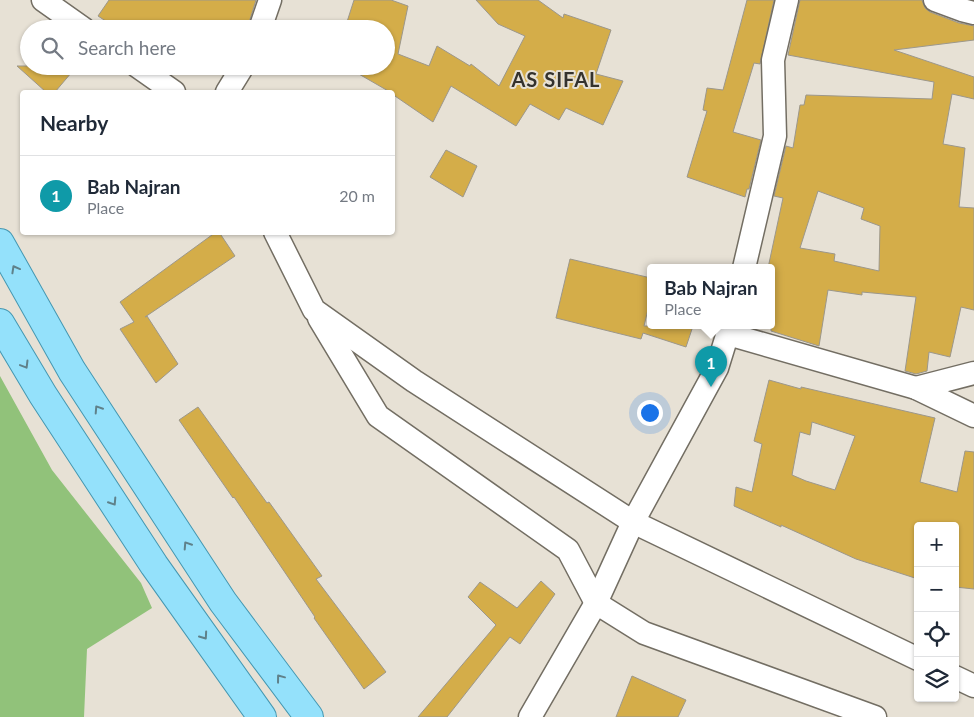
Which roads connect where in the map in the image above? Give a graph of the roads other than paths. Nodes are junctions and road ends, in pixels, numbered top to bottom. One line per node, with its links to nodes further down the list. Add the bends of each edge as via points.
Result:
1 (43, 0): 6 (street)
2 (270, 0): 7 (street)
3 (787, 0): 14 (street, via 773,60 775,136)
4 (935, 0): 5 (street)
5 (974, 13)
6 (71, 20)
7 (263, 20)
8 (150, 75): 10 (street)
9 (238, 75): 11 (street)
10 (171, 90)
11 (228, 90)
12 (276, 235): 15 (street)
13 (0, 243): 27 (main road, one-way to 13, via 223,602 72,371)
14 (745, 264)
15 (314, 310): 21 (street, via 414,381); 22 (street, via 378,416 568,550)
16 (0, 323): 26 (main road, one-way to 26, via 154,565)
17 (729, 330): 19 (street); 21 (street, via 717,368)
18 (974, 373): 19 (street)
19 (916, 388): 20 (street)
20 (974, 416)
21 (633, 522): 22 (street); 23 (street)
22 (596, 603): 28 (street); 29 (street, via 644,633)
23 (914, 657)
24 (959, 679): 25 (street)
25 (974, 686)
26 (262, 717)
27 (309, 717)
28 (530, 717)
29 (875, 717)

